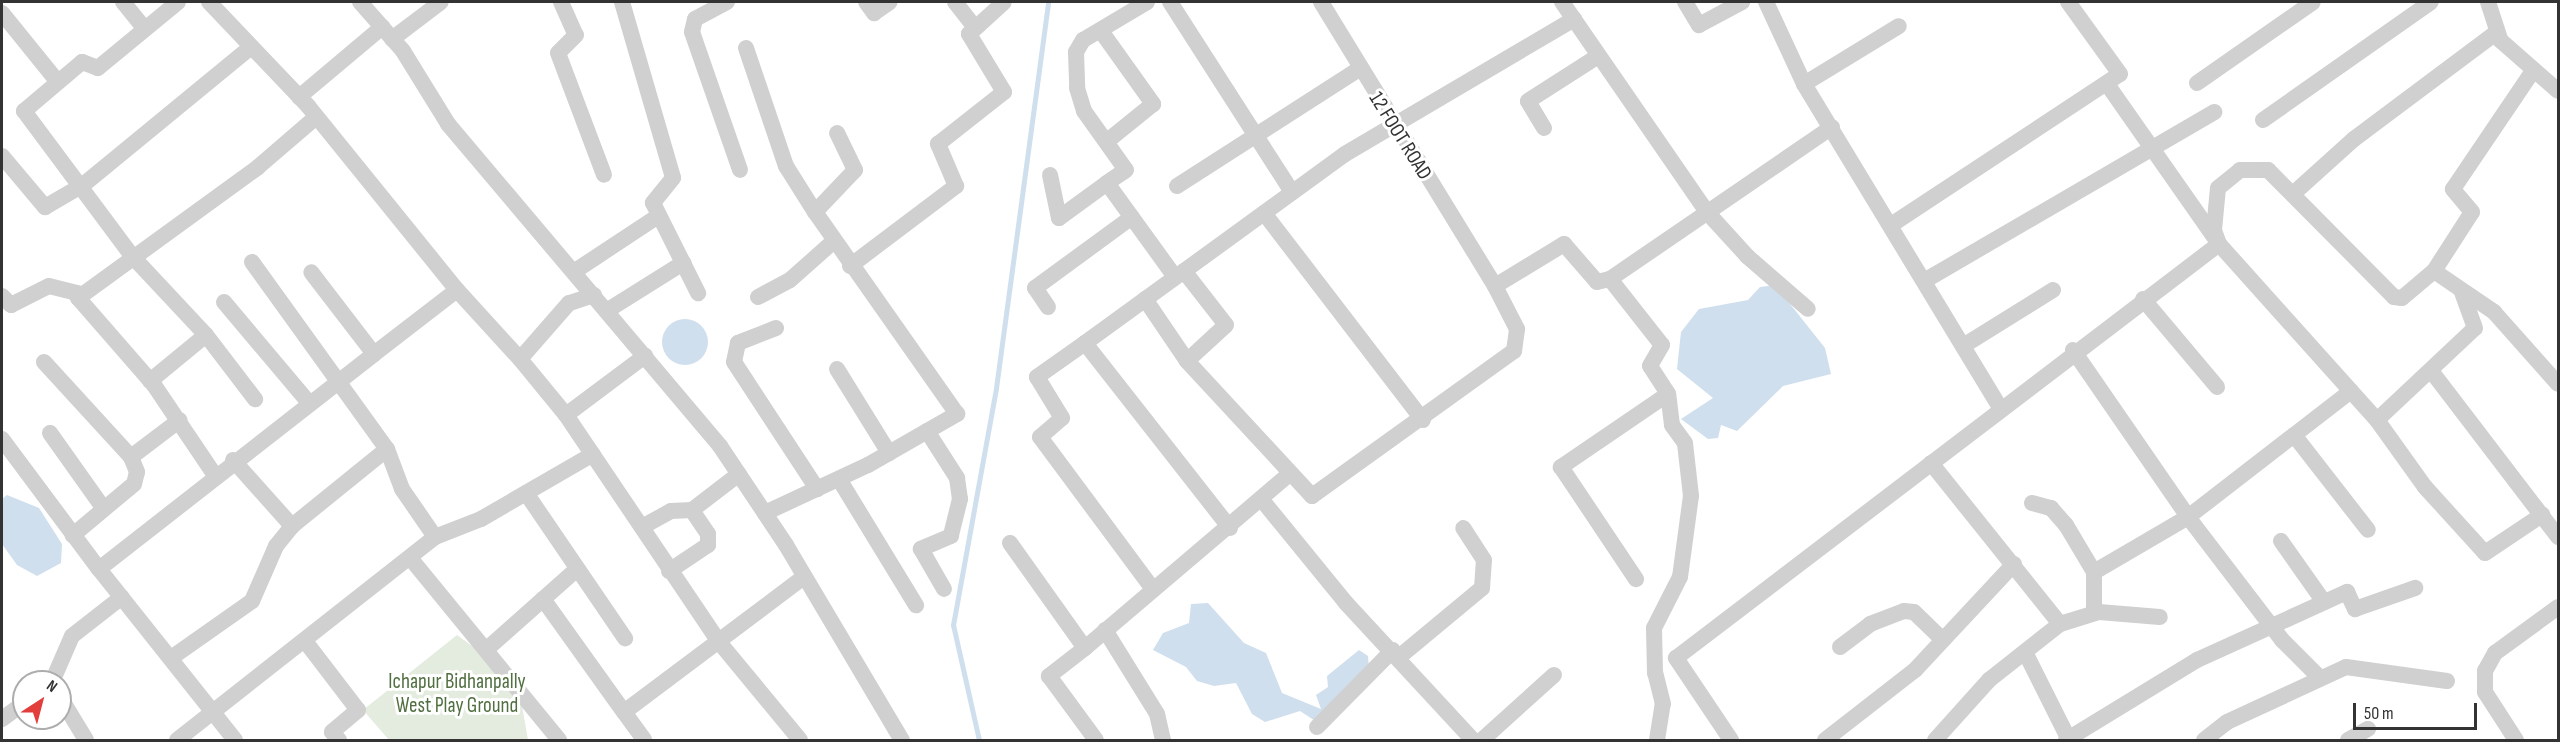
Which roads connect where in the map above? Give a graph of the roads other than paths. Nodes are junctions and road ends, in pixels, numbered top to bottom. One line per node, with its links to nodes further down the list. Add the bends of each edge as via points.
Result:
1 (123, 2): 28 (street)
2 (178, 2): 28 (street)
3 (209, 2): 32 (street)
4 (360, 2): 31 (street)
5 (441, 2): 31 (street)
6 (561, 2): 56 (street, via 576,35 558,53)
7 (622, 2): 65 (street, via 672,174 670,186 653,199)
8 (727, 2): 54 (street, via 695,19 692,28)
9 (866, 2): 10 (street, via 874,13)
10 (890, 2)
11 (955, 2): 26 (street)
12 (1004, 2): 26 (street)
13 (1147, 2): 29 (street)
14 (1170, 2): 50 (street)
15 (1321, 2): 35 (street, 12 FOOT ROAD)
16 (1562, 2): 25 (street)
17 (1685, 2): 18 (street, via 1699,25)
18 (1742, 2)
19 (1766, 2): 39 (street)
20 (2068, 2): 40 (street, via 2120,71)
21 (2313, 2): 38 (street)
22 (2431, 2): 45 (street)
23 (2489, 2): 30 (street)
24 (2, 13): 37 (street)
25 (1574, 19): 34 (street); 46 (street)
26 (973, 25): 73 (street, via 969,34 1004,92 940,139 956,186)
27 (1899, 26): 39 (street)
28 (144, 28): 37 (street, via 98,68 82,62)
29 (1101, 31): 51 (street, via 1078,47 1077,88 1084,111); 51 (street, via 1154,104)
30 (2497, 32): 36 (street); 61 (street, via 2354,139)
31 (387, 33): 42 (street); 74 (street, via 448,124)
32 (251, 47): 42 (street); 58 (street)
33 (747, 48): 63 (street, via 786,166)
34 (1598, 56): 48 (street, via 1528,101); 62 (street)
35 (1358, 70): 46 (street, 12 FOOT ROAD); 50 (street)
36 (2533, 71): 41 (street); 75 (street, via 2453,189 2472,212)
37 (57, 81): 58 (street, via 24,111)
38 (2197, 83)
39 (1804, 84): 47 (street)
40 (2107, 84): 52 (street); 67 (street)
41 (2559, 91)
42 (299, 98): 44 (street)
43 (2214, 112): 52 (street)
44 (315, 118): 70 (street, via 258,167); 81 (street)
45 (2263, 120)
46 (1394, 124): 60 (street); 80 (street, 12 FOOT ROAD)
47 (1832, 127): 62 (street); 67 (street)
48 (1544, 128)
49 (837, 133): 63 (street, via 855,170)
50 (1252, 138): 59 (street); 60 (street)
51 (1106, 142): 57 (street, via 1126,170)
52 (2150, 150): 69 (street); 79 (street)
53 (2, 156): 58 (street, via 43,207)
54 (740, 170)
55 (1050, 175): 57 (street, via 1059,218)
56 (604, 176)
57 (1107, 183): 66 (street)
58 (83, 185): 70 (street)
59 (1177, 186)
60 (1292, 192): 64 (street)
61 (2294, 193): 69 (street, via 2268,170 2240,170 2217,188 2214,230); 75 (street, via 2394,297 2410,293)
62 (1706, 211): 78 (street); 93 (street, via 1748,257)
63 (815, 212): 68 (street)
64 (1264, 213): 77 (street); 118 (street)
65 (658, 216): 72 (street); 74 (street)
66 (1132, 217): 77 (street); 92 (street, via 1035,288)
67 (1891, 225): 79 (street)
68 (834, 241): 73 (street); 88 (street, via 790,280)
69 (2219, 244): 90 (street); 111 (street)
70 (133, 257): 85 (street); 96 (street)
71 (252, 262): 108 (street)
72 (683, 263): 83 (street); 94 (street)
73 (850, 266): 120 (street, via 957,414)
74 (575, 271): 86 (street)
75 (2434, 271): 84 (street)
76 (311, 272): 100 (street)
77 (1179, 274): 89 (street); 104 (street, via 1226,326)
78 (1610, 279): 80 (street, via 1598,282 1564,244); 112 (street, via 1662,345 1650,366)
79 (1924, 281): 98 (street)
80 (1495, 286): 118 (street, 12 FOOT ROAD, via 1517,329 1514,351)
81 (457, 290): 100 (street); 102 (street)
82 (2053, 290): 98 (street)
83 (698, 293)
84 (2462, 293): 106 (street, via 2475,328); 109 (street, via 2494,312)
85 (82, 294): 87 (street, via 49,286 11,305); 107 (street, via 78,298)
86 (594, 295): 94 (street); 102 (street, via 569,303)
87 (2, 296)
88 (758, 297)
89 (1145, 299): 97 (street); 104 (street)
90 (2143, 299): 99 (street); 110 (street)
91 (224, 302): 114 (street)
92 (1048, 307)
93 (1808, 309)
94 (608, 310): 101 (street)
95 (776, 328): 134 (street, via 738,343 734,362)
96 (206, 335): 107 (street); 113 (street)
97 (1085, 343): 145 (street); 161 (street, via 1037,377 1062,418 1040,437)
98 (1963, 346): 115 (street)
99 (2073, 350): 115 (street); 142 (street)
100 (374, 354): 108 (street)
101 (645, 356): 116 (street); 131 (street)
102 (519, 359): 116 (street)
103 (44, 362): 127 (street)
104 (1187, 362): 132 (street)
105 (837, 369): 125 (street)
106 (2432, 372): 119 (street); 141 (street)
107 (150, 381): 117 (street)
108 (338, 381): 114 (street); 124 (street)
109 (2559, 384)
110 (2217, 387)
111 (2351, 391): 119 (street); 122 (street)
112 (1668, 394): 160 (street, via 1561,467); 207 (street, via 1672,424 1684,443 1691,496 1680,578 1654,627 1655,673 1663,704)
113 (255, 399)
114 (309, 403): 128 (street)
115 (2000, 408): 129 (street)
116 (566, 415): 126 (street)
117 (180, 420): 127 (street); 130 (street)
118 (1423, 420): 132 (street, 12 FOOT ROAD, via 1316,495)
119 (2377, 420): 141 (street, via 2425,487 2485,553)
120 (927, 431): 125 (street); 163 (street, via 957,478 960,499 951,536 921,549)
121 (50, 433): 138 (street)
122 (2294, 435): 142 (street); 147 (street)
123 (2, 439): 148 (street)
124 (387, 449): 143 (street); 149 (street, via 402,489)
125 (889, 453): 133 (street)
126 (593, 454): 135 (street); 144 (street)
127 (131, 457): 138 (street, via 136,480)
128 (233, 460): 130 (street); 143 (street)
129 (1931, 463): 154 (street); 208 (street, via 1676,658)
130 (214, 474): 156 (street)
131 (739, 474): 139 (street); 140 (street)
132 (1288, 476): 136 (street)
133 (839, 479): 134 (street); 167 (street)
134 (816, 489): 140 (street)
135 (526, 493): 149 (street); 155 (street)
136 (1262, 500): 145 (street); 182 (street)
137 (2032, 503): 158 (street, via 2051,508)
138 (104, 509): 148 (street)
139 (692, 510): 144 (street, via 671,511); 157 (street, via 708,534 708,545)
140 (765, 513): 159 (street)
141 (2542, 514): 150 (street)
142 (2188, 517): 158 (street); 172 (street)
143 (292, 526): 183 (street, via 276,546 252,601)
144 (642, 527): 157 (street)
145 (1230, 528): 161 (street)
146 (1463, 528): 182 (street, via 1484,560 1482,588)
147 (2368, 530)
148 (73, 535): 156 (street)
149 (435, 537): 153 (street)
150 (2559, 537)
151 (2281, 541): 166 (street)
152 (1010, 543): 180 (street)
153 (411, 559): 176 (street); 179 (street)
154 (2014, 564): 171 (street); 175 (street)
155 (577, 568): 165 (street); 174 (street)
156 (99, 569): 164 (street)
157 (669, 571): 177 (street)
158 (2094, 572): 169 (street)
159 (804, 576): 177 (street); 202 (street)
160 (1636, 579)
161 (1152, 588): 173 (street)
162 (2415, 588): 166 (street, via 2355,609 2347,592)
163 (944, 589)
164 (122, 597): 183 (street); 184 (street, via 72,636)
165 (543, 599): 179 (street); 189 (street)
166 (2324, 602): 172 (street)
167 (916, 605)
168 (2559, 607): 212 (street, via 2495,653 2485,671 2485,692)
169 (2094, 612): 170 (street); 171 (street)
170 (2160, 617)
171 (2060, 624): 181 (street)
172 (2271, 626): 186 (street); 194 (street, via 2197,660)
173 (1105, 630): 180 (street); 204 (street, via 1157,714)
174 (625, 638)
175 (1941, 638): 178 (street, via 1914,612 1904,611 1870,624); 193 (street, via 1915,670)
176 (305, 641): 188 (street); 198 (street, via 358,710 332,732)
177 (719, 642): 189 (street); 201 (street)
178 (1840, 647)
179 (488, 648): 199 (street)
180 (1085, 648): 203 (street, via 1049,676)
181 (2025, 652): 194 (street); 209 (street, via 1989,680)
182 (1396, 653): 191 (street); 205 (street)
183 (171, 658): 188 (street)
184 (57, 670)
185 (1554, 675): 206 (street)
186 (2319, 677): 187 (street, via 2364,667); 210 (street, via 2228,722)
187 (2447, 681)
188 (214, 710): 196 (street); 197 (street)
189 (624, 712): 200 (street)
190 (72, 717): 195 (street)
191 (1317, 728)
192 (2368, 729): 211 (street)
193 (1825, 740)
194 (2068, 740)
195 (86, 741)
196 (177, 741)
197 (235, 741)
198 (339, 741)
199 (559, 741)
200 (644, 741)
201 (800, 741)
202 (902, 741)
203 (1096, 741)
204 (1163, 741)
205 (1473, 741)
206 (1482, 741)
207 (1657, 741)
208 (1731, 741)
209 (1935, 741)
210 (2204, 741)
211 (2348, 741)
212 (2516, 741)

